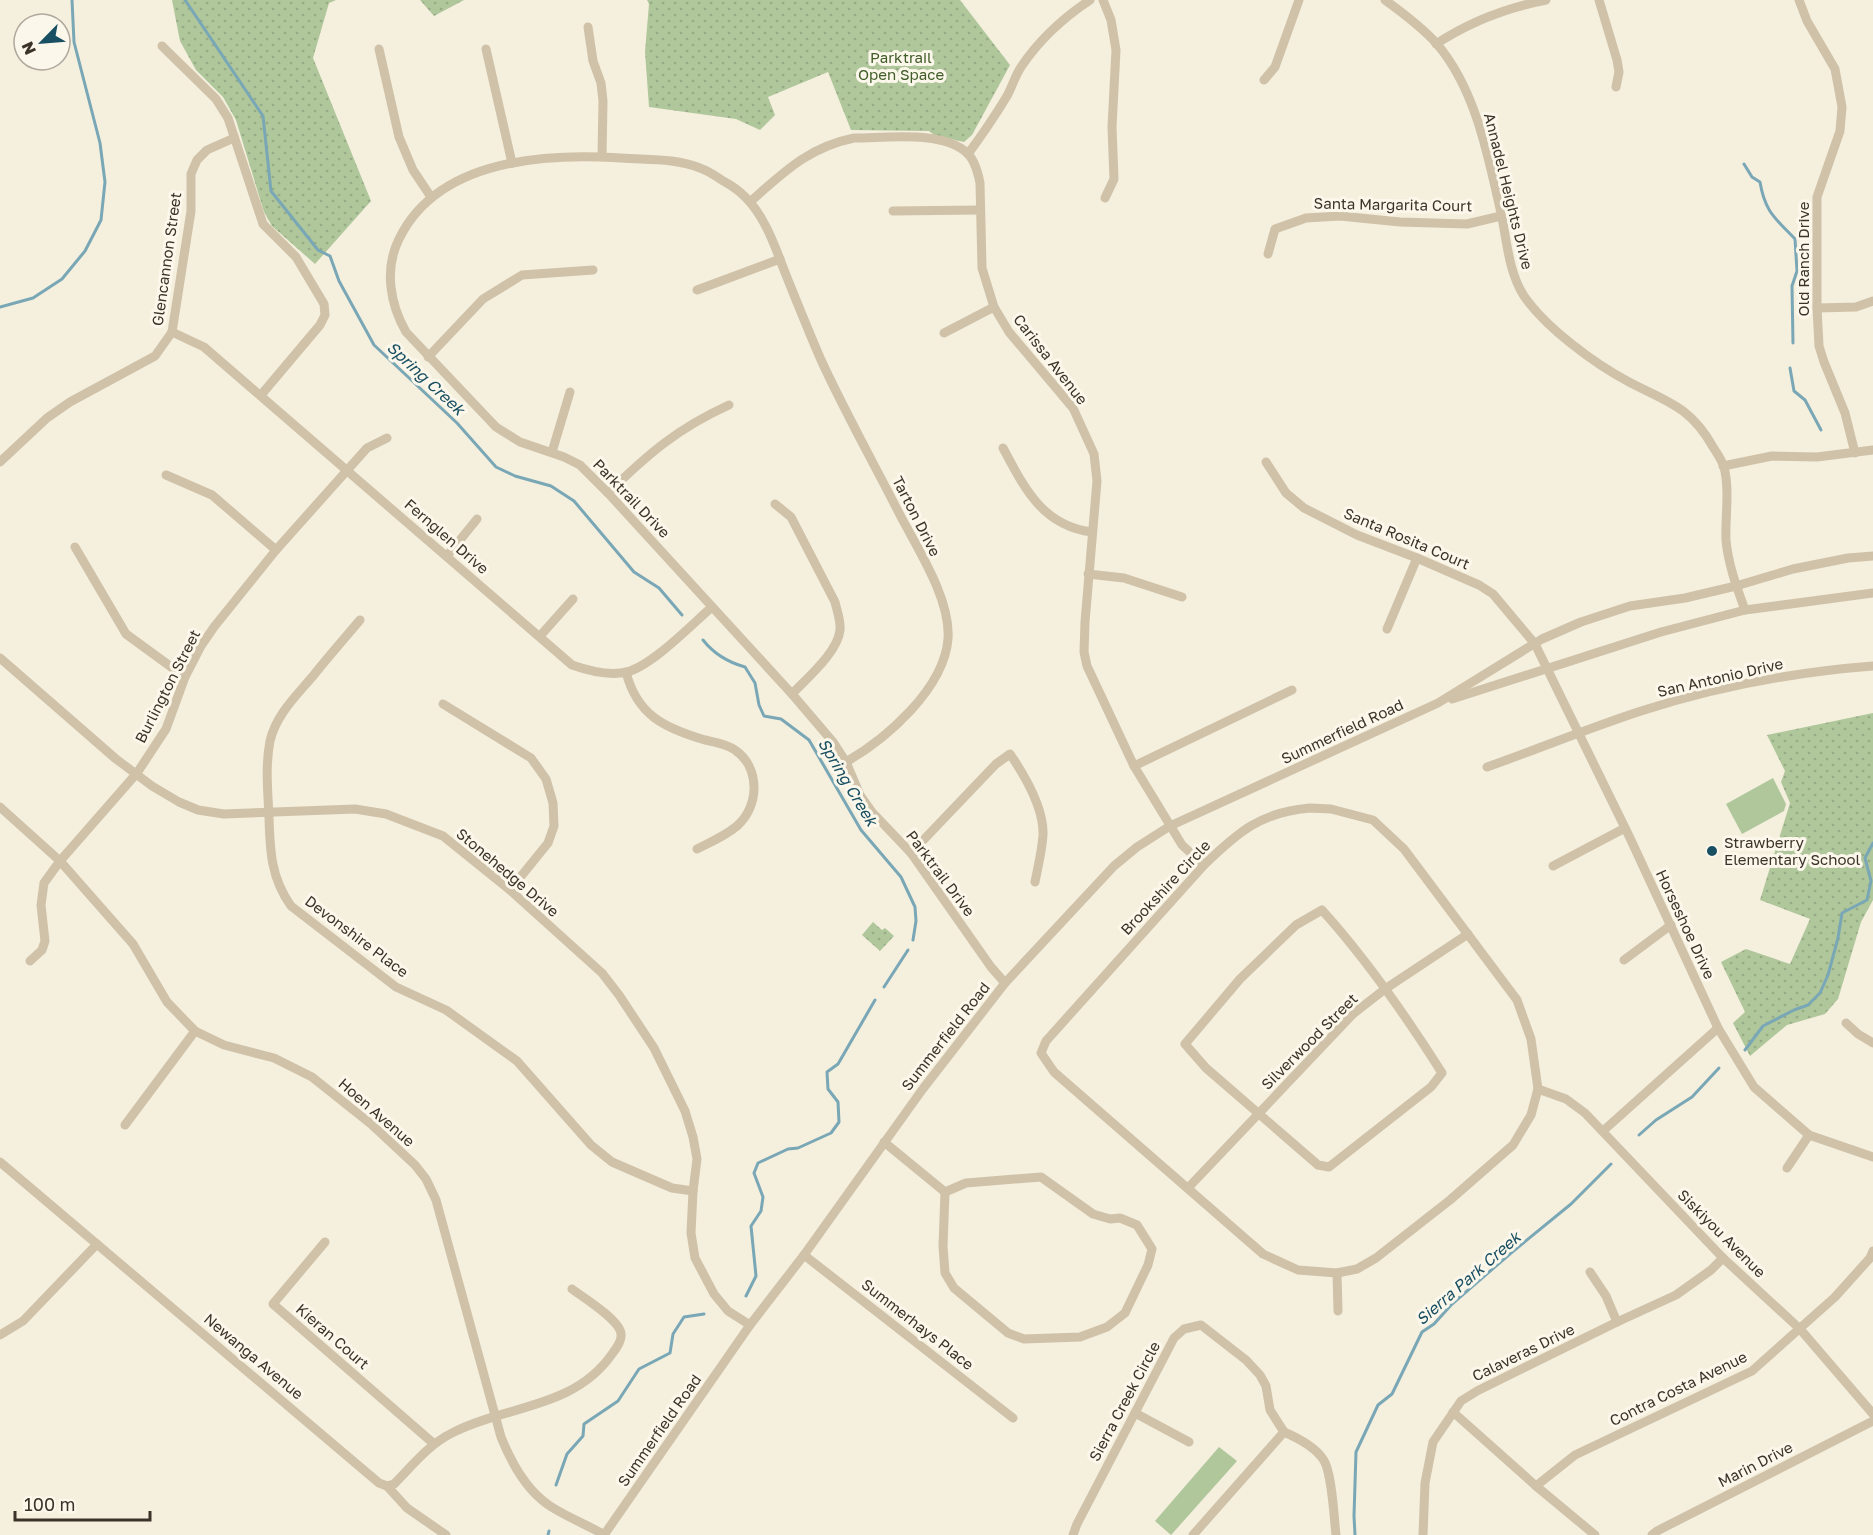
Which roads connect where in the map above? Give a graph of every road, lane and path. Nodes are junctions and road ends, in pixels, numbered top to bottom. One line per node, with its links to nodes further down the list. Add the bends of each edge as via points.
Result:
1 (1090, 0): 16 (street, via 1065,16 1025,62)
2 (1103, 0): 20 (street, via 1116,50 1114,179)
3 (1299, 0): 13 (street, via 1275,67)
4 (1385, 0): 9 (street, Annadel Heights Drive)
5 (1546, 0): 9 (street, via 1491,14)
6 (1599, 0): 14 (street, via 1617,60)
7 (1799, 0): 31 (street, Old Ranch Drive, via 1835,69 1842,107 1840,131 1817,197)
8 (588, 27): 17 (street, via 603,101)
9 (1437, 44): 24 (street, Annadel Heights Drive, via 1456,72 1477,120)
10 (162, 45): 15 (street, via 216,99)
11 (379, 49): 19 (street, via 399,137 413,170)
12 (486, 49): 18 (street)
13 (1264, 80)
14 (1616, 87)
15 (234, 138): 32 (street, Glencannon Street, via 207,150 191,174 191,211); 36 (street, via 263,224 296,257 326,310 320,325)
16 (968, 154): 21 (street, via 935,138 844,140 805,156); 22 (street, Carissa Avenue, via 980,183)
17 (602, 157): 18 (street, Parktrail Drive, via 571,156); 21 (street, Parktrail Drive, via 680,162 700,168)
18 (512, 163): 19 (street, Parktrail Drive, via 464,177)
19 (431, 197): 34 (street, Parktrail Drive, via 404,228 392,258 390,276 398,318)
20 (1105, 198)
21 (751, 201): 26 (street, Tarton Drive)
22 (980, 210): 23 (street); 30 (street, Carissa Avenue, via 982,268)
23 (894, 211)
24 (1501, 216): 25 (street, Santa Margarita Court, via 1467,224 1340,216 1306,218 1275,229); 45 (street, Annadel Heights Drive, via 1508,254 1524,295 1590,358 1688,414)
25 (1268, 254)
26 (780, 259): 28 (street); 78 (street, Tarton Drive, via 822,361 934,581 949,628 945,658 928,690 884,738)
27 (593, 270): 34 (street, via 522,275 483,299)
28 (698, 290)
29 (1873, 301): 31 (street, via 1856,307)
30 (994, 307): 33 (street); 51 (street, Carissa Avenue, via 1009,332 1073,408 1089,440 1097,481)
31 (1816, 308): 42 (street, Old Ranch Drive, via 1819,346 1845,413)
32 (172, 332): 36 (street, Fernglen Drive, via 204,347); 43 (street, Glencannon Street, via 155,356 70,402)
33 (944, 333)
34 (428, 357): 41 (street, Parktrail Drive, via 496,427 520,442)
35 (570, 392): 41 (street)
36 (261, 395): 46 (street, Fernglen Drive)
37 (729, 405): 48 (street, via 666,440)
38 (387, 438): 46 (street, Burlington Street, via 367,448)
39 (1003, 448): 51 (street, via 1038,505 1064,525)
40 (1873, 450): 42 (street)
41 (552, 452): 48 (street, Parktrail Drive, via 580,465)
42 (1855, 453): 45 (street, via 1772,456)
43 (0, 462)
44 (1266, 462): 56 (street, Santa Rosita Court, via 1286,492 1304,508 1357,535)
45 (1724, 466): 58 (street, Annadel Heights Drive, via 1726,541)
46 (348, 470): 53 (street, Burlington Street); 54 (street, Fernglen Drive)
47 (166, 475): 53 (street, via 212,495)
48 (608, 493): 62 (street, Parktrail Drive)
49 (775, 504): 74 (street, via 791,517 839,615 837,642)
50 (477, 519): 54 (street)
51 (1092, 532): 57 (street, Carissa Avenue)
52 (75, 547): 72 (street, via 126,634)
53 (276, 549): 72 (street, Burlington Street, via 214,627)
54 (447, 556): 66 (street, Fernglen Drive)
55 (1873, 556): 58 (street, Summerfield Road, via 1793,569)
56 (1417, 558): 65 (street); 67 (street, Santa Rosita Court, via 1493,594)
57 (1088, 574): 60 (street, via 1124,578); 79 (street, Carissa Avenue, via 1086,666)
58 (1736, 586): 63 (street, Annadel Heights Drive); 67 (street, Summerfield Road, via 1630,606 1581,622)
59 (1873, 593): 63 (street, Summerfield Road)
60 (1182, 597)
61 (573, 599): 66 (street)
62 (712, 607): 71 (street, via 647,662); 74 (street, Parktrail Drive)
63 (1745, 610): 70 (street, Summerfield Road)
64 (360, 620): 83 (street, Devonshire Place, via 281,714 267,760)
65 (1387, 629)
66 (540, 636): 71 (street, Fernglen Drive, via 572,665 590,671)
67 (1535, 644): 70 (street, Horseshoe Drive); 76 (street, Summerfield Road)
68 (0, 658): 81 (street, Stonehedge Drive)
69 (1873, 666): 77 (street, San Antonio Drive, via 1781,677 1700,695 1640,711)
70 (1547, 669): 76 (street, Summerfield Road); 77 (street, Horseshoe Drive)
71 (626, 672): 86 (street, via 633,694 660,723 733,748 750,765 754,795 740,824)
72 (185, 677): 81 (street, Burlington Street, via 165,729)
73 (1293, 690): 79 (street)
74 (792, 694): 78 (street, Parktrail Drive)
75 (443, 704): 92 (street, via 531,758 546,779 554,826 548,843)
76 (1438, 704): 84 (street, Summerfield Road)
77 (1578, 735): 80 (street, San Antonio Drive); 85 (street, Horseshoe Drive)
78 (846, 762): 87 (street, Parktrail Drive, via 872,812)
79 (1134, 766): 84 (street, Carissa Avenue)
80 (1487, 767)
81 (137, 773): 83 (street, Stonehedge Drive, via 152,786 198,810); 88 (street, Burlington Street)
82 (0, 807): 88 (street, Hoen Avenue)
83 (269, 813): 92 (street, Stonehedge Drive, via 355,809 386,814 443,836); 113 (street, Devonshire Place, via 273,870 291,906 396,987 446,1010 517,1061 591,1145 612,1162 672,1188)
84 (1170, 826): 89 (street, Carissa Avenue, via 1182,845); 97 (street, Summerfield Road, via 1114,866)
85 (1625, 828): 90 (street); 93 (street, Horseshoe Drive)
86 (697, 849)
87 (911, 853): 91 (street, via 1010,754 1021,770 1041,819 1043,834); 97 (street, Parktrail Drive)
88 (60, 861): 96 (street, Burlington Street, via 44,883 41,905 45,941); 101 (street, Hoen Avenue, via 133,944 167,1002)
89 (1204, 865): 94 (street, Brookshire Circle, via 1266,817 1288,810 1331,809 1373,820 1404,849); 112 (street, Brookshire Circle, via 1046,1041 1041,1053 1054,1071)
90 (1553, 866)
91 (1035, 882)
92 (510, 890): 113 (street, Stonehedge Drive, via 602,973 654,1048 685,1111 693,1137 697,1159)
93 (1671, 924): 95 (street); 100 (street, Horseshoe Drive)
94 (1468, 934): 98 (street, Silverwood Street); 103 (street, Brookshire Circle, via 1517,1000 1531,1039)
95 (1624, 960)
96 (30, 961)
97 (1005, 983): 108 (street, Summerfield Road)
98 (1385, 990): 104 (street, Silverwood Street, via 1353,1014); 104 (street, via 1442,1073 1431,1087 1329,1167 1318,1165); 104 (street, via 1322,910 1296,925 1248,971 1185,1044 1206,1068)
99 (1846, 1023): 102 (street)
100 (1718, 1028): 106 (street); 107 (street, Horseshoe Drive, via 1754,1087)
101 (195, 1030): 105 (street); 131 (street, Hoen Avenue, via 224,1045 274,1058 312,1077 371,1124 426,1179 436,1200)
102 (1873, 1043)
103 (1538, 1089): 106 (street, Siskiyou Avenue, via 1566,1099); 121 (street, Brookshire Circle, via 1531,1115 1513,1145 1376,1258 1357,1269)
104 (1258, 1113): 112 (street, Silverwood Street)
105 (125, 1125)
106 (1603, 1131): 119 (street, Siskiyou Avenue)
107 (1809, 1135): 109 (street, Horseshoe Drive); 111 (street)
108 (884, 1142): 114 (street); 118 (street, Summerfield Road)
109 (1873, 1157)
110 (0, 1162): 116 (street, Newanga Avenue)
111 (1787, 1168)
112 (1188, 1188): 121 (street, Brookshire Circle, via 1263,1254 1298,1270)
113 (693, 1191): 125 (street, Stonehedge Drive, via 691,1233 695,1258 714,1294 728,1311)
114 (945, 1192): 114 (street, via 966,1183 1041,1177 1092,1214 1137,1225 1152,1249 1125,1313 1107,1327 1080,1336 1024,1340 1008,1334 954,1288 945,1273)
115 (325, 1242): 136 (street, Kieran Court, via 273,1304)
116 (97, 1244): 127 (street, via 23,1321); 137 (street, Newanga Avenue)
117 (1873, 1251): 126 (street, Contra Costa Avenue)
118 (804, 1255): 125 (street, Summerfield Road); 132 (street, Summerhays Place)
119 (1723, 1258): 124 (street, Calaveras Drive, via 1676,1295); 126 (street, Siskiyou Avenue)
120 (1590, 1272): 124 (street)
121 (1337, 1273): 123 (street)
122 (572, 1288): 131 (street, via 618,1324 622,1335 618,1347 599,1372 578,1386 530,1408)
123 (1338, 1311)
124 (1617, 1322): 128 (street, Calaveras Drive, via 1477,1391 1461,1401)
125 (750, 1325): 140 (street, Summerfield Road)
126 (1800, 1329): 130 (street, Siskiyou Avenue); 138 (street, Contra Costa Avenue, via 1752,1371 1575,1455)
127 (0, 1335)
128 (1453, 1412): 138 (street); 144 (street, Calaveras Drive, via 1432,1442 1425,1482)
129 (1135, 1413): 134 (street, Sierra Creek Circle, via 1174,1338 1184,1329 1201,1325 1260,1375 1270,1410); 135 (street); 141 (street, Sierra Creek Circle)
130 (1873, 1414)
131 (496, 1416): 136 (street); 140 (street, Hoen Avenue, via 509,1455 540,1497)
132 (1013, 1418)
133 (1873, 1421): 146 (street, Marin Drive)
134 (1284, 1432): 142 (street); 143 (street, via 1309,1445 1324,1460)
135 (1189, 1442)
136 (433, 1443): 137 (street, via 394,1484)
137 (387, 1486): 139 (street, Newanga Avenue, via 407,1508)
138 (1536, 1486): 145 (street)
139 (446, 1535)
140 (604, 1535)
141 (1073, 1535)
142 (1193, 1535)
143 (1336, 1535)
144 (1423, 1535)
145 (1595, 1535)
146 (1652, 1535)

